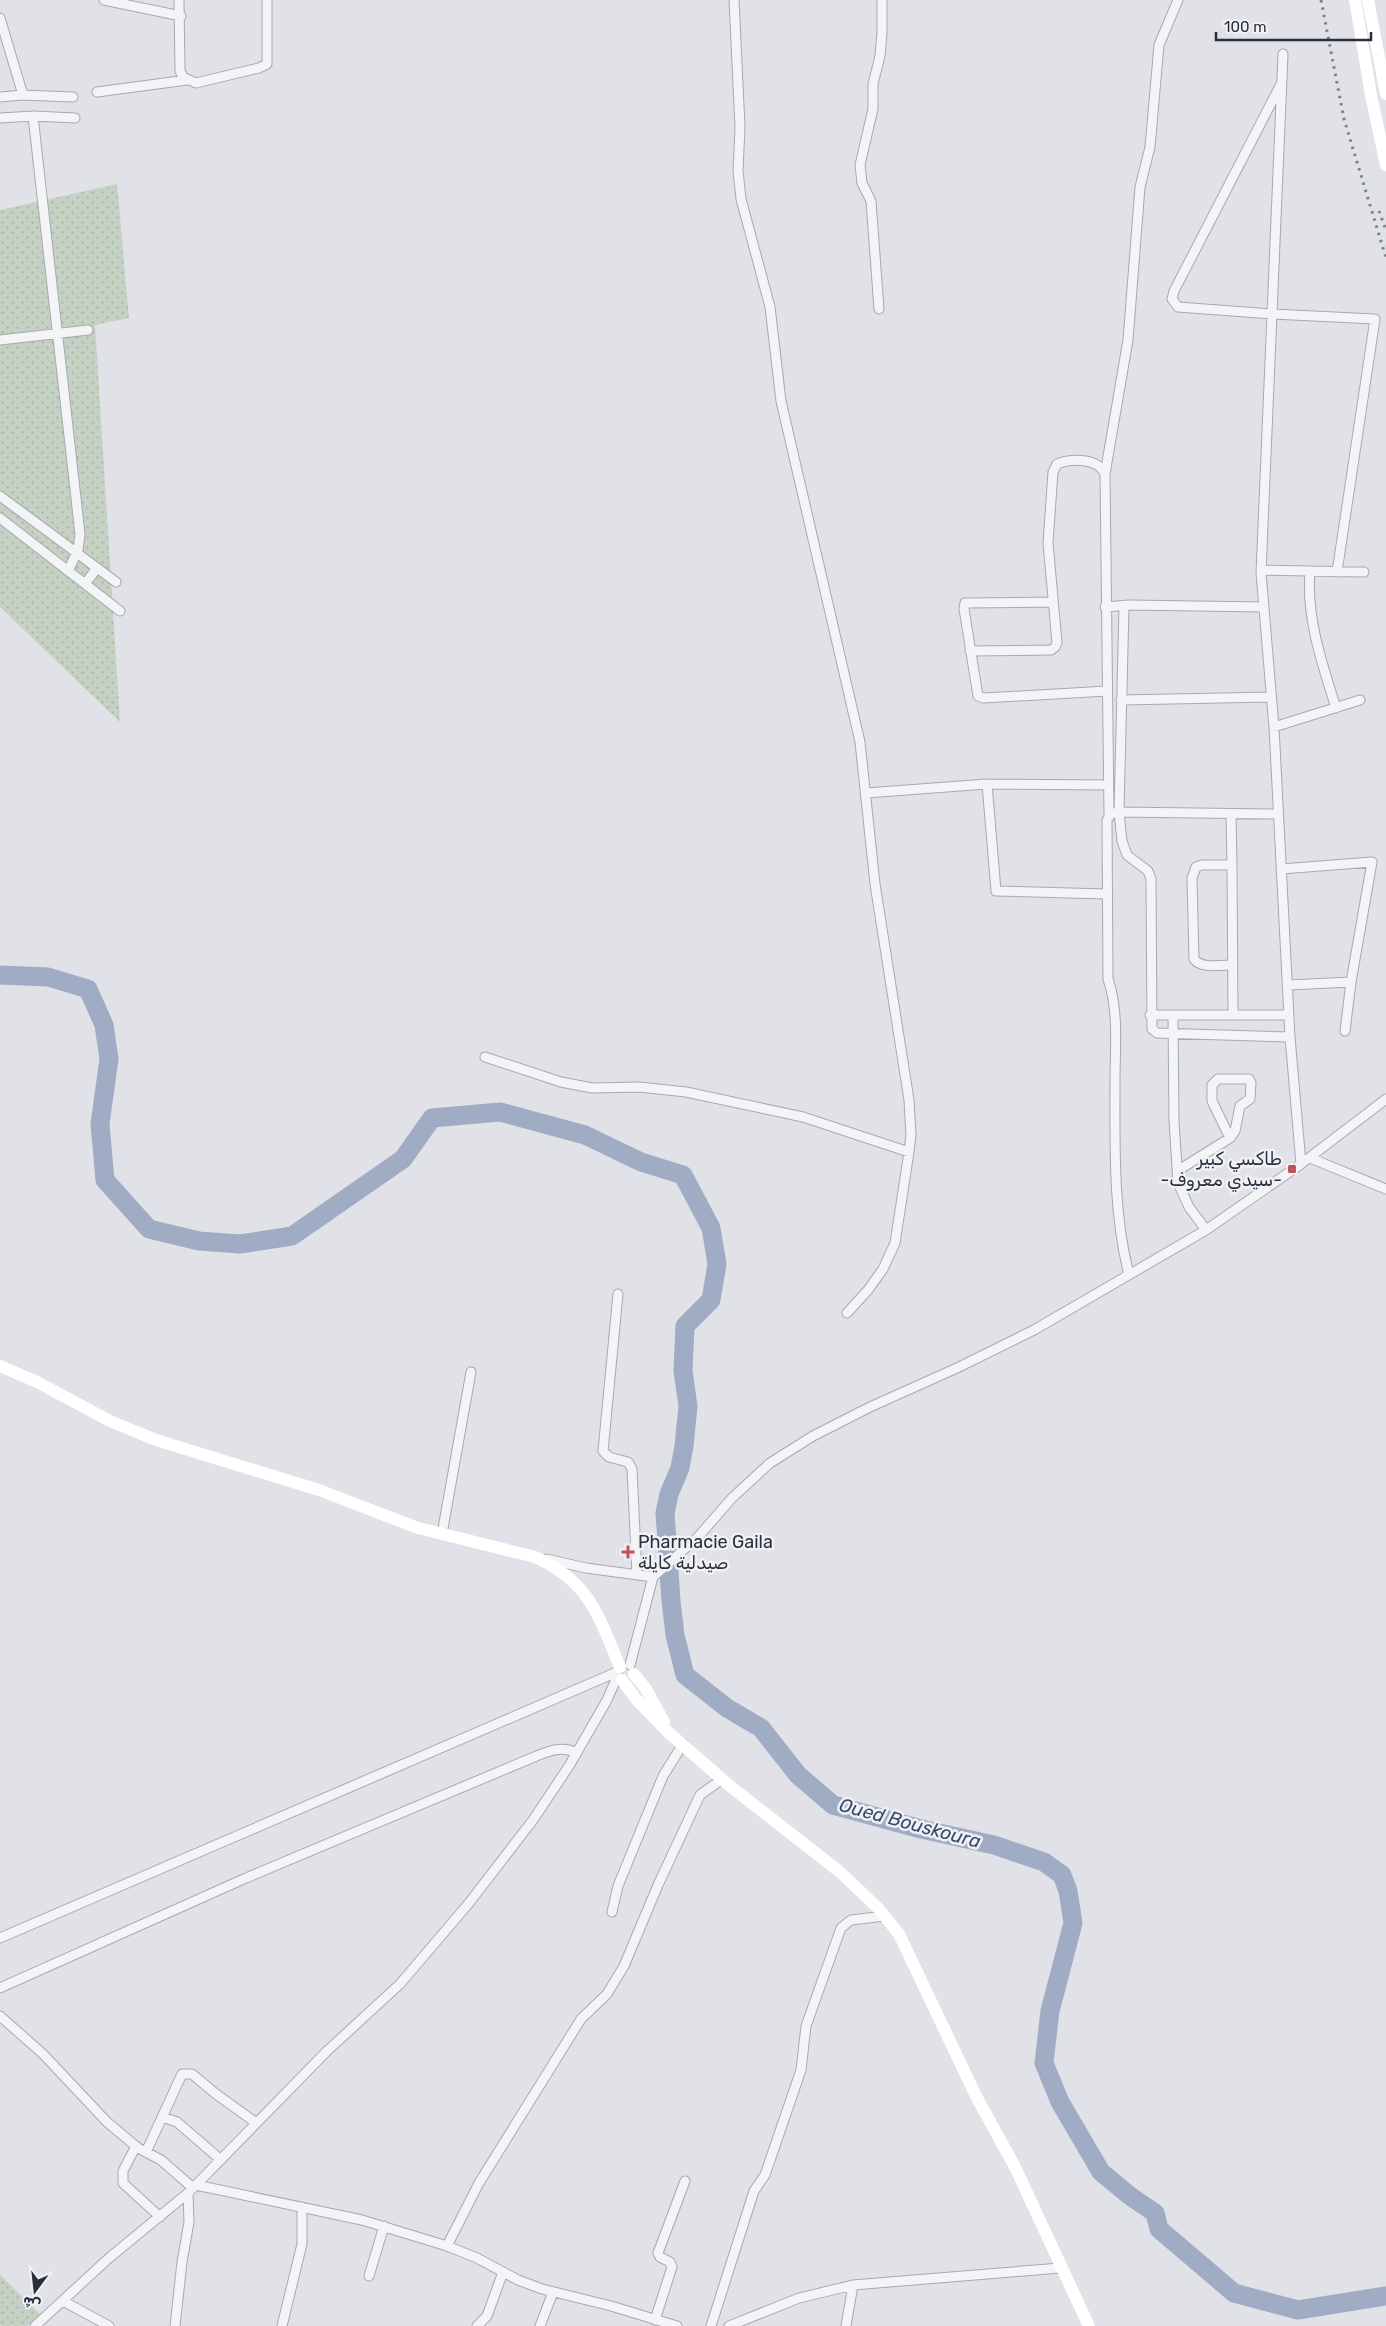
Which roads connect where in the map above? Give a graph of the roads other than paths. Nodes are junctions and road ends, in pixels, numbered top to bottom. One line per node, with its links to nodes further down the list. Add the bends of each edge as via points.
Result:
1 (104, 0): 9 (street)
2 (179, 0): 9 (street)
3 (267, 0): 12 (street, via 267,64 196,83)
4 (734, 0): 56 (street, via 741,200 770,307 782,401 860,742)
5 (882, 0): 23 (street, via 882,33 873,84 873,109 860,165 862,183 871,201)
6 (1178, 0): 28 (street, via 1159,45 1150,147 1140,187 1128,340)
7 (1355, 0): 22 (street)
8 (1368, 0): 15 (street)
9 (181, 16): 12 (street, via 180,71)
10 (0, 18): 16 (street)
11 (1283, 54): 13 (street)
12 (187, 80): 14 (street)
13 (1282, 82): 24 (street); 24 (street, via 1172,299 1178,307)
14 (97, 92)
15 (1386, 94)
16 (23, 95): 17 (street); 18 (street)
17 (0, 97)
18 (74, 97)
19 (32, 116): 20 (street); 21 (street); 26 (street)
20 (0, 118)
21 (76, 118)
22 (1386, 165)
23 (879, 309)
24 (1272, 314): 33 (street); 36 (street, via 1375,319)
25 (88, 330): 26 (street)
26 (58, 334): 27 (street); 31 (street, via 80,534)
27 (0, 340)
28 (1105, 474): 40 (street, via 1095,462 1065,461 1057,464 1053,472 1048,543); 41 (street)
29 (0, 496): 31 (street)
30 (0, 518): 34 (street)
31 (77, 553): 32 (street); 34 (street)
32 (97, 568): 38 (street); 39 (street)
33 (1262, 570): 35 (street); 43 (street)
34 (68, 571): 39 (street)
35 (1310, 571): 36 (street); 50 (street, via 1312,620)
36 (1337, 572): 37 (street)
37 (1364, 572)
38 (116, 582)
39 (86, 584): 44 (street)
40 (1053, 602): 45 (street, via 1055,648); 45 (street, via 966,603)
41 (1105, 607): 42 (street); 46 (street)
42 (1124, 607): 43 (street); 48 (street)
43 (1264, 607): 47 (street)
44 (120, 611)
45 (970, 651): 46 (street, via 976,691 983,698)
46 (1106, 691): 52 (street)
47 (1270, 697): 48 (street); 51 (street)
48 (1121, 700): 53 (street)
49 (1360, 700): 50 (street)
50 (1336, 708): 51 (street)
51 (1274, 727): 59 (street)
52 (1108, 773): 53 (street); 55 (street)
53 (1120, 774): 57 (street)
54 (987, 784): 55 (street); 56 (street); 63 (street, via 996,891)
55 (1108, 785): 60 (street)
56 (866, 793): 77 (street, via 875,884 909,1100)
57 (1119, 812): 58 (street); 60 (street); 67 (street, via 1124,848 1148,871 1151,879)
58 (1231, 814): 59 (street); 61 (street)
59 (1278, 814): 62 (street)
60 (1109, 815): 63 (street)
61 (1232, 865): 64 (street); 64 (street, via 1202,865 1196,867 1192,878 1194,959 1196,963 1205,965)
62 (1281, 869): 65 (street, via 1372,862); 66 (street)
63 (1106, 894): 83 (street, via 1108,979 1113,998 1115,1033 1118,1221)
64 (1232, 965): 69 (street)
65 (1350, 982): 66 (street); 71 (street)
66 (1288, 985): 70 (street)
67 (1150, 1015): 68 (street); 72 (street, via 1154,1032)
68 (1173, 1015): 69 (street); 72 (street)
69 (1233, 1015): 70 (street)
70 (1289, 1015): 73 (street)
71 (1345, 1031)
72 (1174, 1034): 73 (street); 80 (street)
73 (1290, 1037): 79 (street)
74 (485, 1057): 77 (street, via 561,1082 592,1088 638,1087 686,1092 803,1117)
75 (1386, 1099): 78 (street)
76 (1230, 1138): 76 (street, via 1212,1101 1212,1085 1218,1079 1249,1079 1250,1099 1240,1106 1236,1131); 80 (street)
77 (909, 1152): 85 (street, via 895,1243 878,1276)
78 (1310, 1158): 79 (street); 81 (street)
79 (1301, 1164): 82 (street)
80 (1177, 1170): 82 (street, via 1182,1193)
81 (1386, 1189)
82 (1206, 1230): 83 (street)
83 (1129, 1275): 91 (street, via 1025,1334 870,1406 786,1452 743,1486 684,1551)
84 (618, 1294): 90 (street, via 603,1452 628,1462 632,1469)
85 (847, 1312)
86 (0, 1366): 88 (street, via 135,1432 319,1490)
87 (471, 1372): 88 (street)
88 (442, 1534): 89 (street)
89 (536, 1556): 90 (street, via 586,1568); 92 (street, via 567,1574 584,1590)
90 (637, 1575): 91 (street)
91 (652, 1577): 92 (street)
92 (624, 1672): 93 (street, via 646,1690 669,1733); 94 (street); 98 (street)
93 (682, 1744): 95 (street); 96 (street, via 663,1776 618,1886)
94 (577, 1752): 99 (street, via 559,1748 527,1760 246,1878); 102 (street, via 533,1820 406,1977)
95 (722, 1778): 97 (street, via 840,1872); 111 (street, via 700,1795 624,1966 606,1994 582,2019 480,2183)
96 (612, 1912)
97 (885, 1916): 112 (street, via 913,1961 968,2080 1015,2167); 126 (street, via 851,1920 843,1924 839,1932 806,2026 801,2070 765,2175 754,2191)
98 (0, 1938)
99 (0, 1988)
100 (0, 2016): 103 (street, via 43,2054 107,2122)
101 (163, 2117): 102 (street, via 182,2074 187,2072); 104 (street); 105 (street, via 177,2122)
102 (255, 2122): 105 (street)
103 (136, 2146): 104 (street); 109 (street, via 123,2171 123,2183)
104 (146, 2152): 107 (street, via 161,2160)
105 (220, 2160): 107 (street)
106 (685, 2181): 118 (street, via 658,2253 672,2267)
107 (193, 2188): 108 (street); 109 (street); 121 (street)
108 (302, 2207): 110 (street); 122 (street, via 302,2244)
109 (160, 2216): 117 (street)
110 (384, 2226): 111 (street); 114 (street)
111 (447, 2246): 113 (street)
112 (1060, 2268): 115 (street); 129 (street)
113 (503, 2272): 116 (street); 123 (street, via 487,2316)
114 (369, 2276)
115 (854, 2284): 127 (street, via 799,2298); 128 (street)
116 (553, 2292): 118 (street); 124 (street)
117 (63, 2301): 119 (street); 120 (street)
118 (655, 2320): 125 (street)
119 (35, 2326)
120 (109, 2326)
121 (175, 2326)
122 (282, 2326)
123 (476, 2326)
124 (540, 2326)
125 (677, 2326)
126 (711, 2326)
127 (729, 2326)
128 (846, 2326)
129 (1089, 2326)

